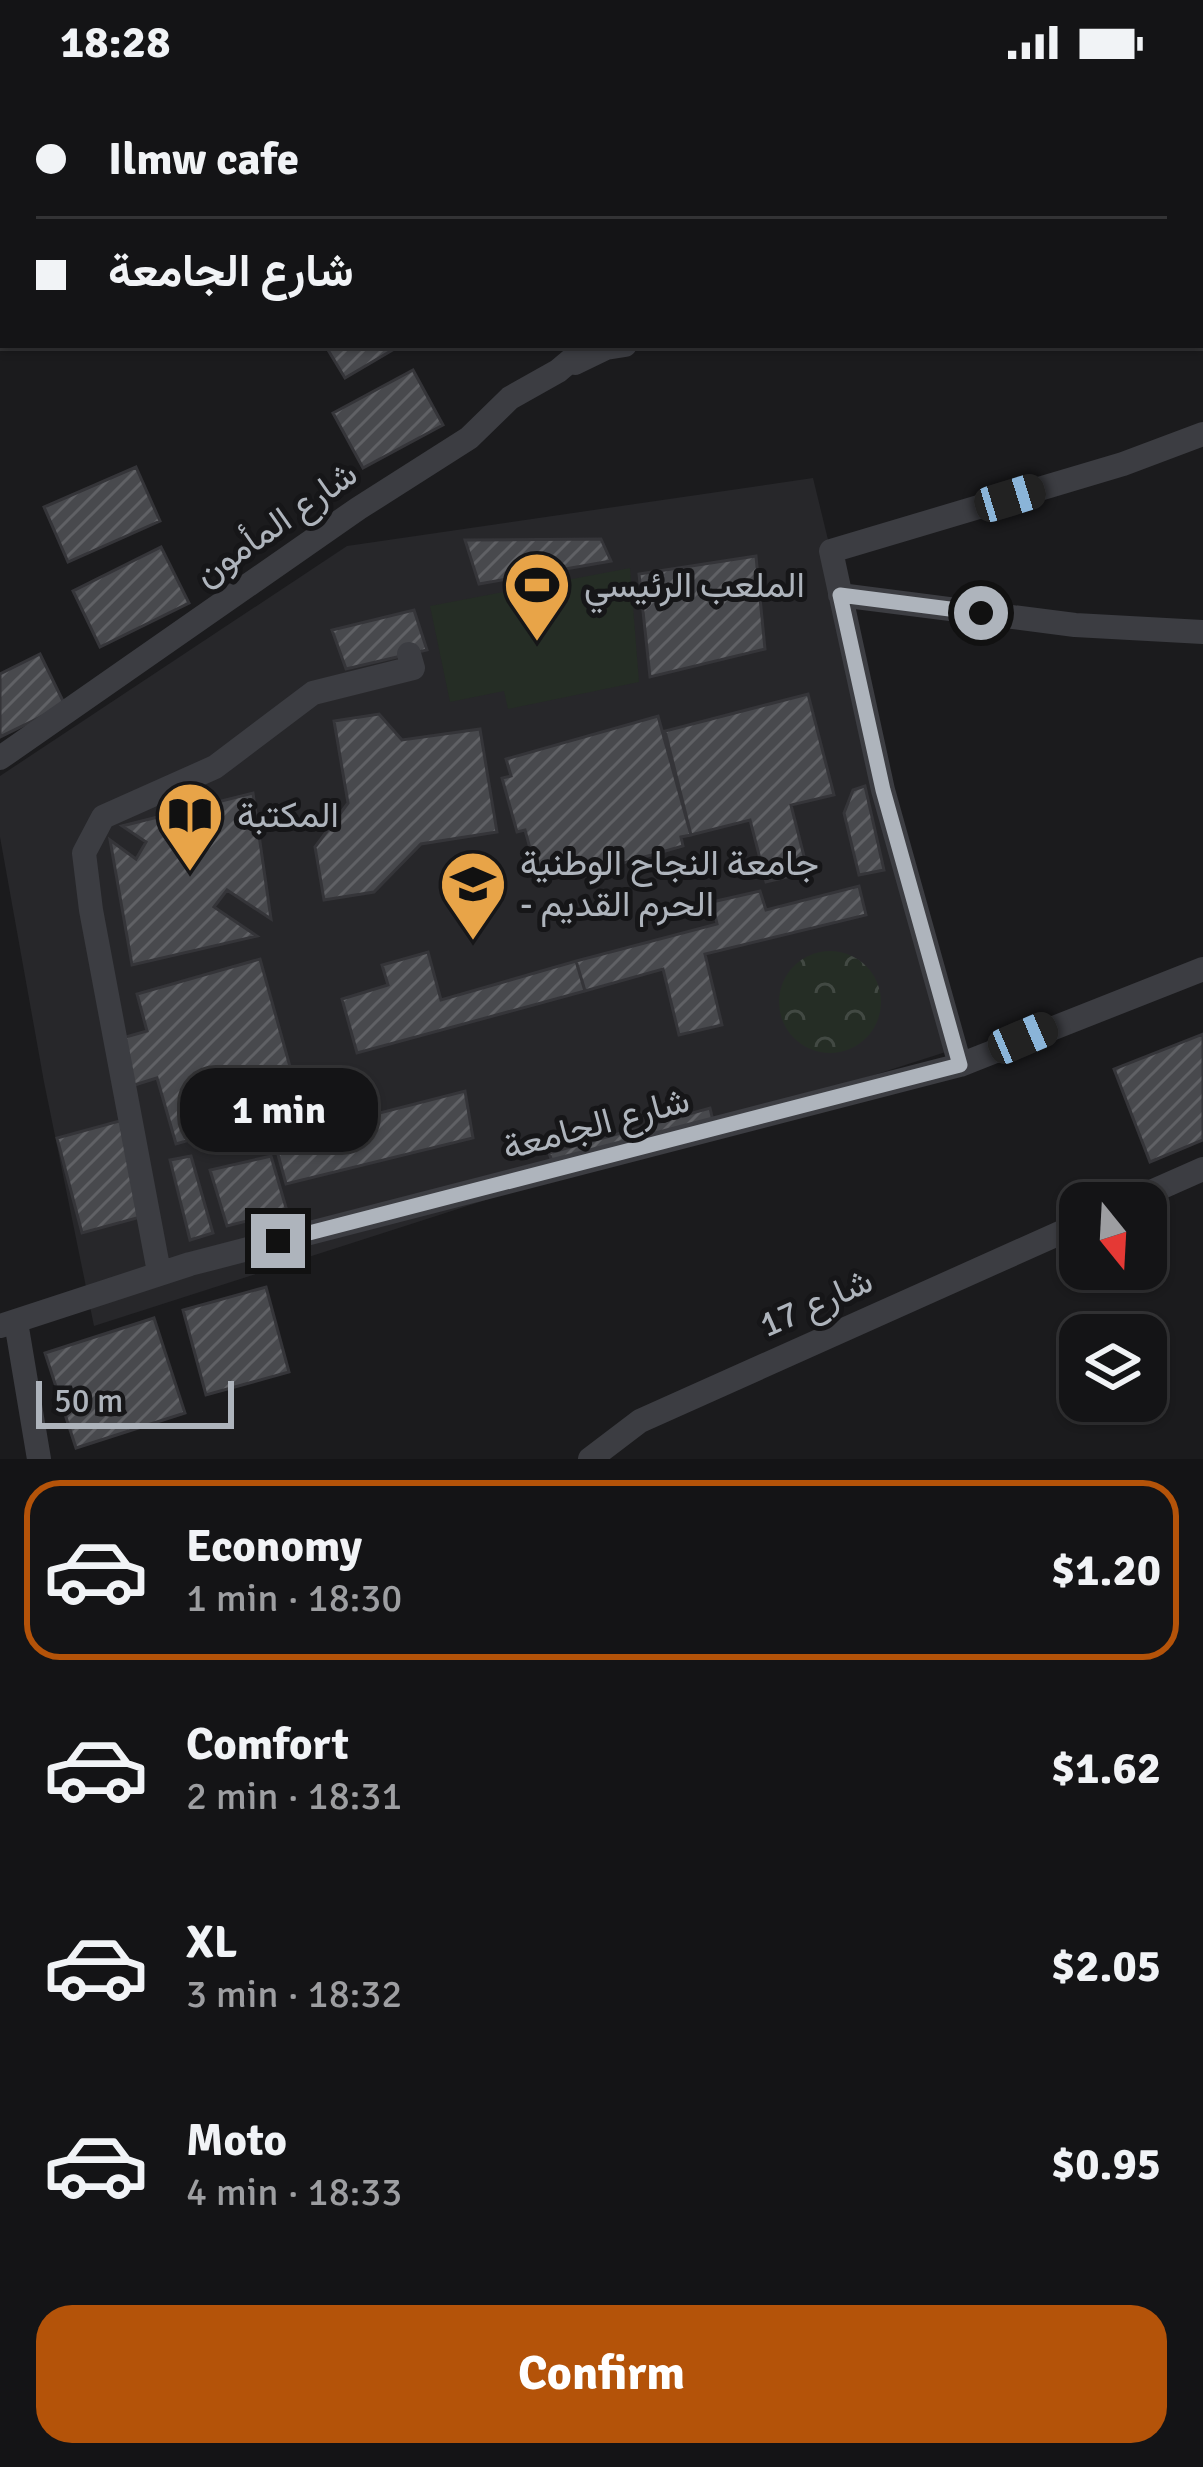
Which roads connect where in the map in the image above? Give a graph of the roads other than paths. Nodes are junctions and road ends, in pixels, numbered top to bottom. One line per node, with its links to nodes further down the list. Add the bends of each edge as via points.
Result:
1 (585, 348): 3 (street, شارع المأمون)
2 (606, 348): 3 (street)
3 (536, 382): 8 (street, شارع المأمون, via 469,438)
4 (1203, 434): 5 (street, via 830,551)
5 (840, 595): 6 (street, via 1075,625); 10 (street, via 883,790)
6 (1203, 632)
7 (409, 654): 14 (street, via 413,668 313,693 238,752 103,817 90,837 84,853 91,910)
8 (0, 758)
9 (1203, 969): 10 (street, شارع الجامعة)
10 (960, 1065): 14 (street, شارع الجامعة)
11 (1203, 1168): 12 (street)
12 (1167, 1184)
13 (1059, 1233): 17 (street, شارع 17, via 640,1421)
14 (159, 1272): 15 (street, شارع الجامعة)
15 (8, 1324): 16 (street)
16 (39, 1459)
17 (590, 1459)

